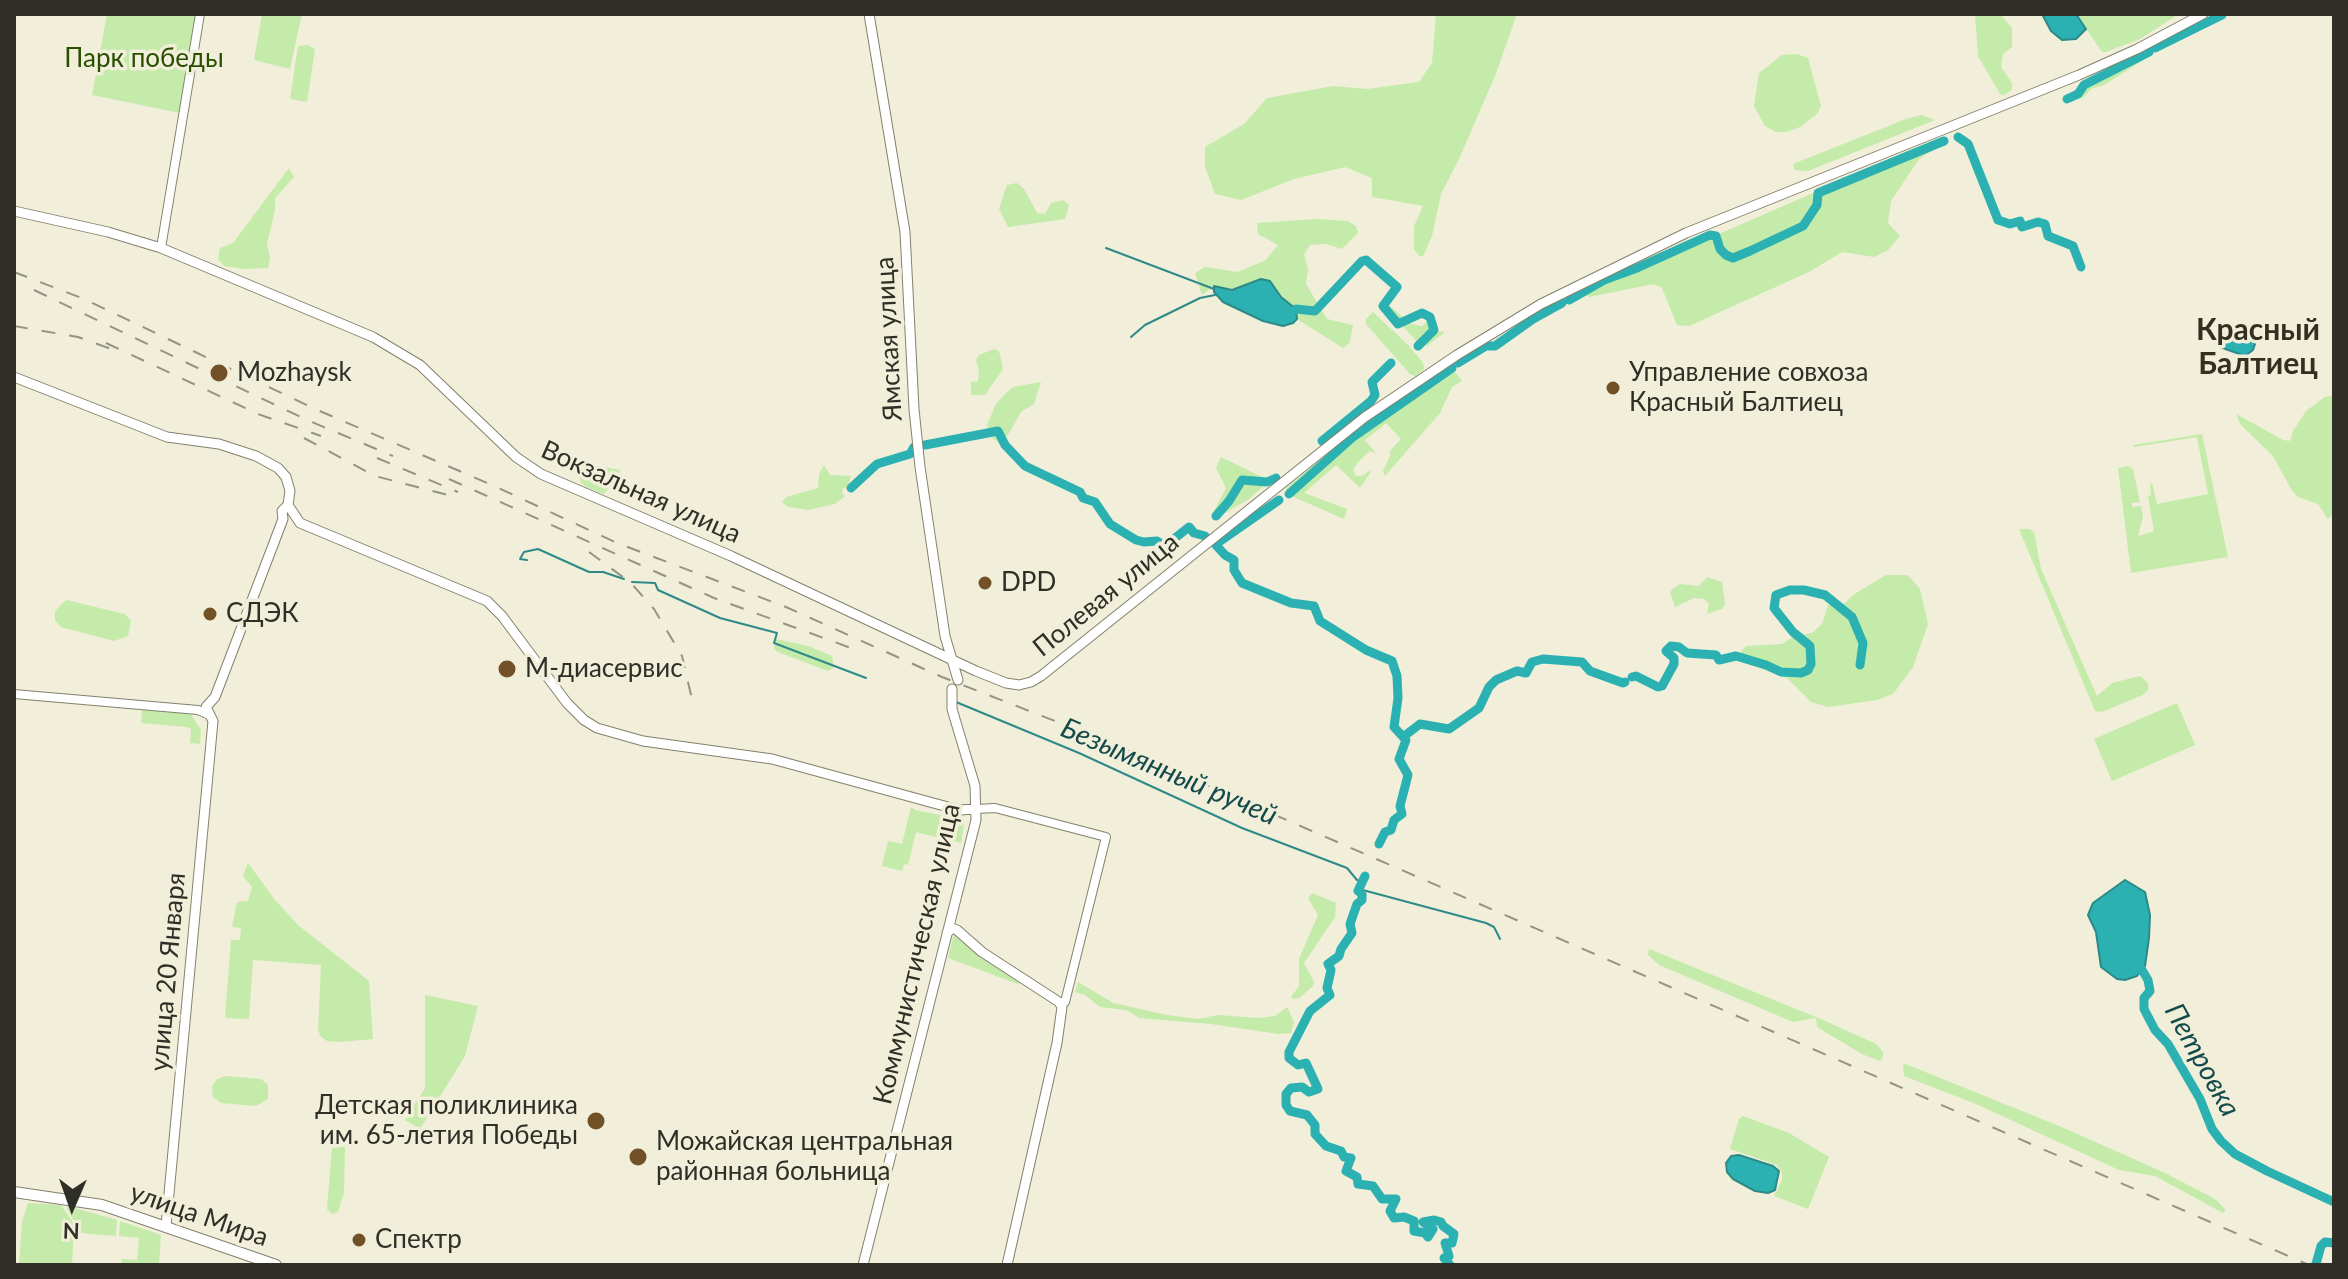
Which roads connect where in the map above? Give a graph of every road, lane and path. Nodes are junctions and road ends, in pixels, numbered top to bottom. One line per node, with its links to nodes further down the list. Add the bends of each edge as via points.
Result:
1 (200, 14): 5 (street)
2 (869, 14): 8 (main road, Ямская улица, via 905,232 917,438)
3 (2203, 14): 12 (main road, Полевая улица, via 2079,75 1705,225 1587,280 1519,317 1355,424 1035,680 1010,684)
4 (14, 211): 5 (main road, Вокзальная улица)
5 (161, 248): 9 (main road, Вокзальная улица, via 403,352 541,474)
6 (14, 377): 7 (main road, via 167,437 225,445 256,456 286,477)
7 (288, 513): 15 (main road, улица 20 Января); 16 (main road, via 301,524 485,600 569,705 597,728 647,742 768,758 959,810)
8 (945, 636): 9 (main road, via 938,647); 11 (main road, Ямская улица)
9 (919, 643): 10 (main road, Вокзальная улица)
10 (937, 653): 11 (main road, Вокзальная улица); 13 (main road)
11 (953, 661): 12 (main road, Полевая улица); 13 (main road, Ямская улица)
12 (976, 671): 13 (main road, via 965,672)
13 (954, 685): 16 (main road, Коммунистическая улица)
14 (14, 694): 15 (street)
15 (210, 709): 23 (main road, улица 20 Января)
16 (976, 809): 17 (main road, Коммунистическая улица); 20 (street, via 991,807 1106,837)
17 (953, 911): 18 (main road, Коммунистическая улица); 19 (main road)
18 (947, 933): 19 (main road, via 953,928); 25 (main road, Коммунистическая улица)
19 (964, 936): 20 (main road)
20 (1063, 1007): 26 (main road)
21 (14, 1192): 22 (street); 23 (main road, улица Мира, via 96,1204)
22 (14, 1201)
23 (166, 1226): 24 (main road, улица Мира)
24 (276, 1265)
25 (863, 1265)
26 (1007, 1265)

